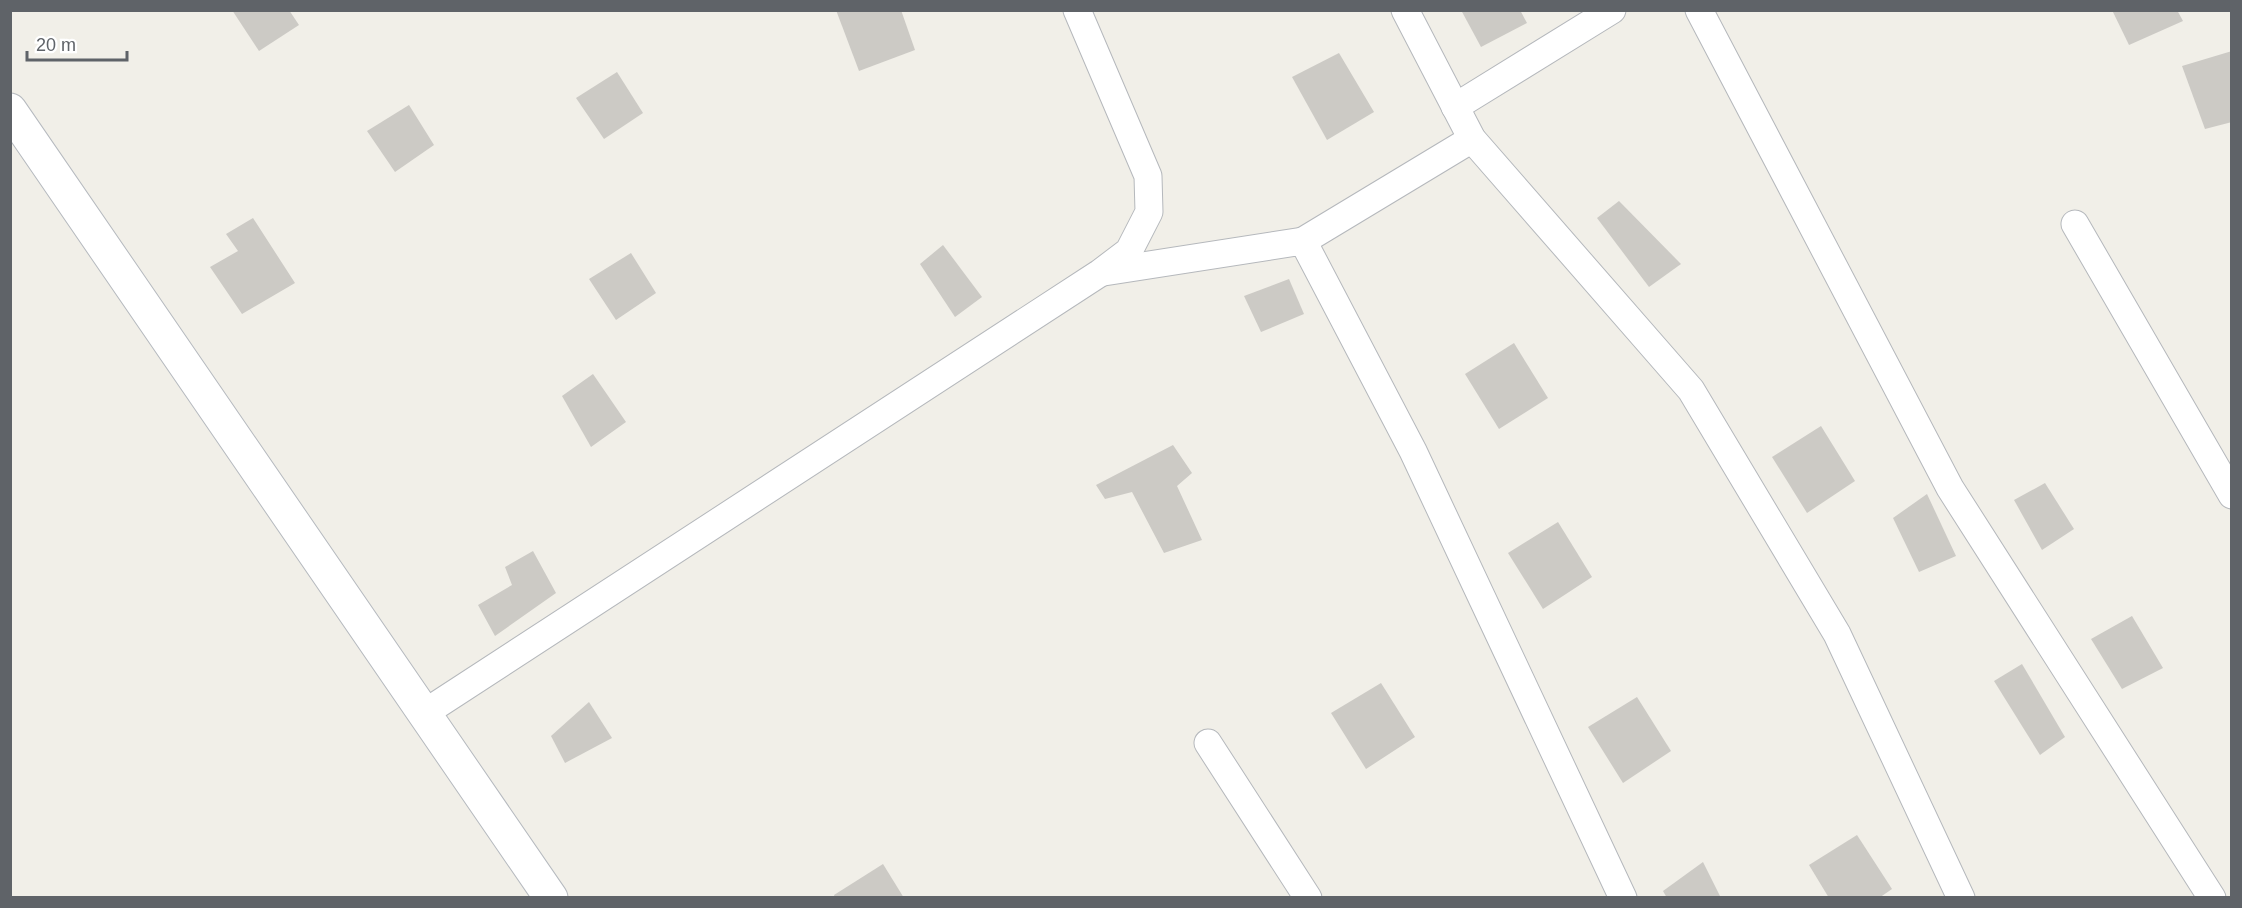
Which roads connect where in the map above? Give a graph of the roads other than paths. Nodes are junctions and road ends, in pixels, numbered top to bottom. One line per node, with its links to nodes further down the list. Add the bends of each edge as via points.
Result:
1 (1077, 10): 10 (street, via 1148,176 1149,212 1129,251)
2 (1405, 10): 5 (street)
3 (1612, 10): 5 (street)
4 (1698, 10): 18 (street, via 1950,488)
5 (1455, 107): 7 (street)
6 (10, 110): 12 (street)
7 (1472, 139): 9 (street); 17 (street, via 1690,390 1837,634)
8 (2075, 224): 11 (street)
9 (1303, 241): 10 (street); 16 (street, via 1413,451)
10 (1100, 273): 12 (street)
11 (2232, 495)
12 (423, 714): 14 (street)
13 (1208, 743): 15 (street)
14 (550, 897)
15 (1308, 897)
16 (1623, 897)
17 (1960, 897)
18 (2212, 897)

